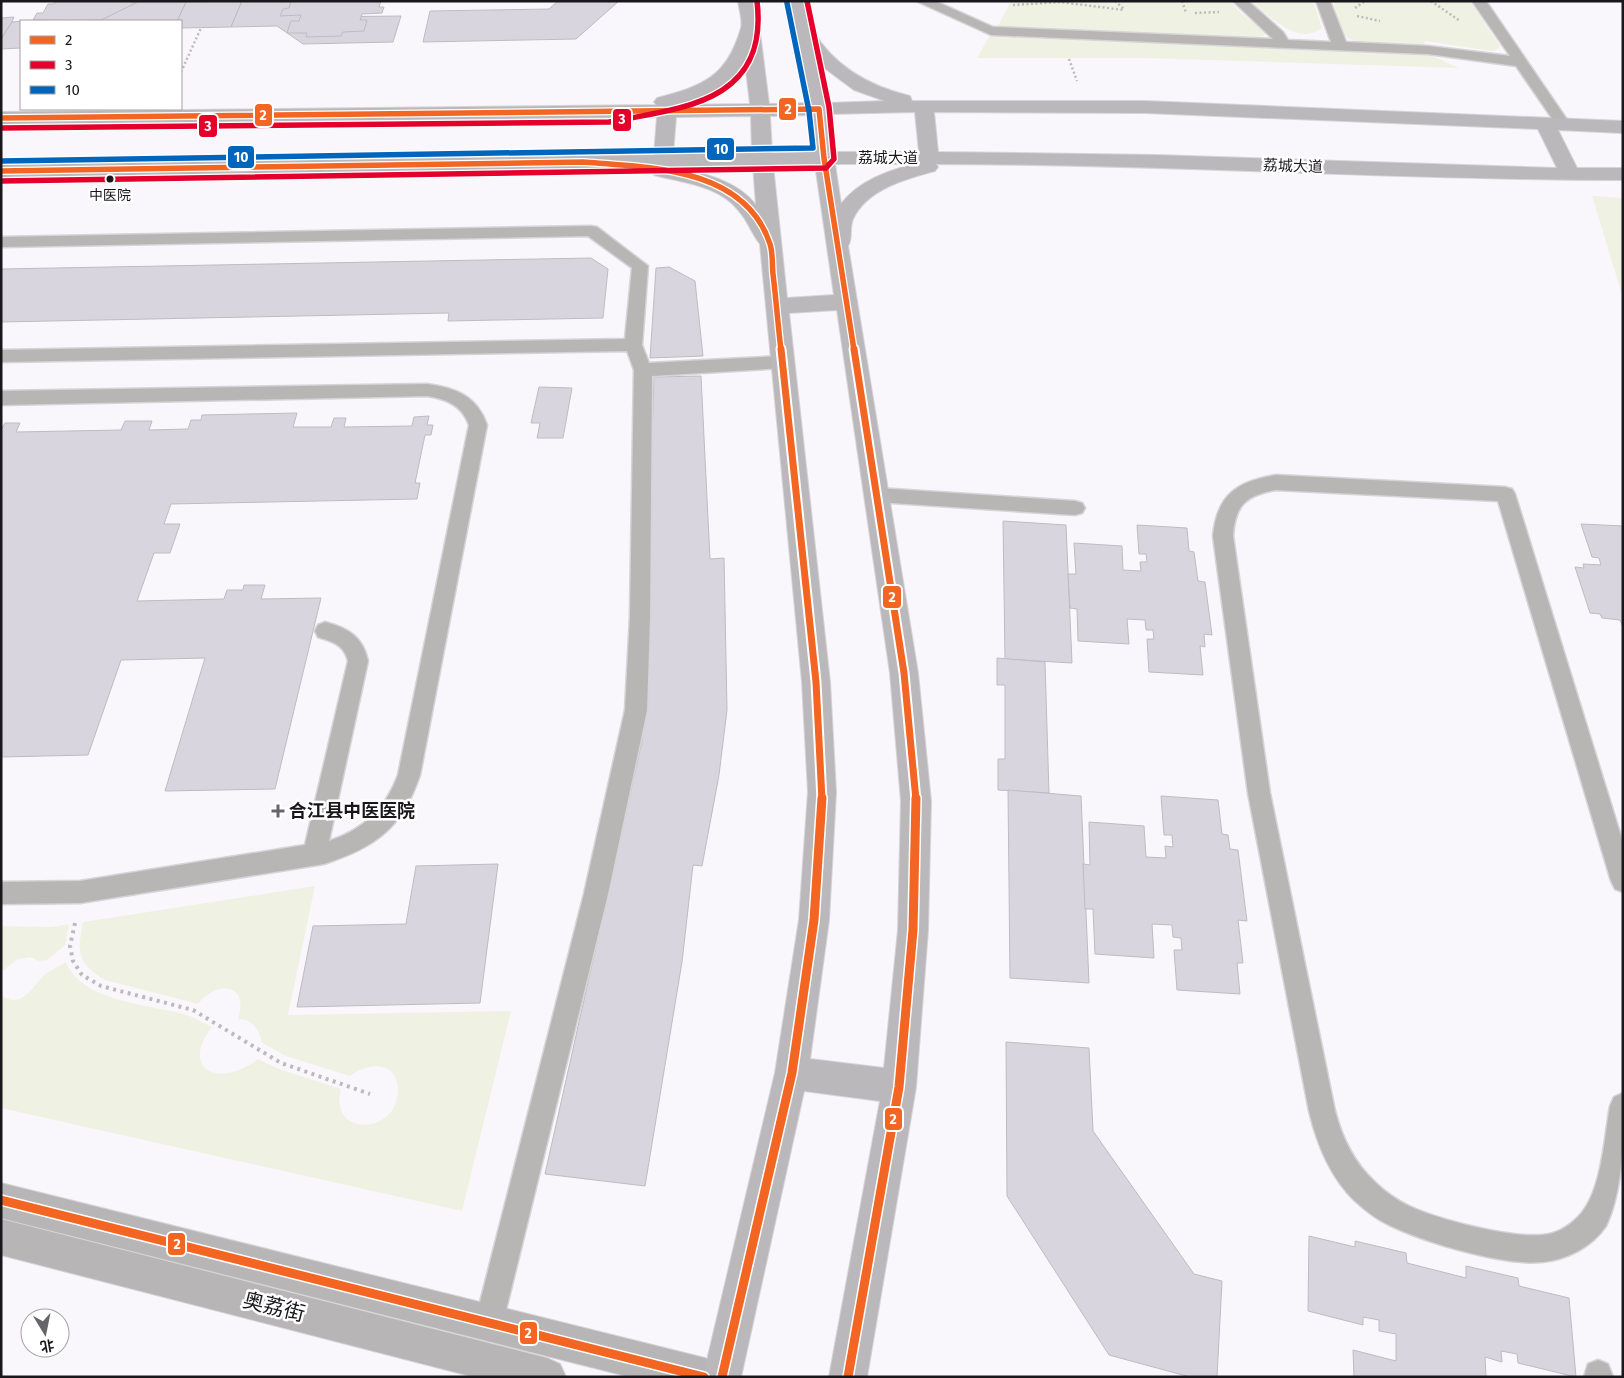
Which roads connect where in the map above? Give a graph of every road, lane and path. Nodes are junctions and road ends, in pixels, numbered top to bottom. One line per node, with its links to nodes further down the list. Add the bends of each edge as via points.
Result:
1 (747, 1): 14 (main road)
2 (797, 1): 15 (main road)
3 (923, 1): 18 (lane, via 991,31)
4 (1115, 1): 10 (path, via 1126,10 1060,2)
5 (1182, 1): 11 (path)
6 (1431, 1): 16 (path, via 1464,24)
7 (1479, 1): 20 (lane)
8 (1243, 5): 11 (path); 18 (lane, via 1278,35)
9 (1324, 5): 13 (path); 19 (lane)
10 (1009, 6)
11 (1186, 13): 12 (path)
12 (1179, 14)
13 (1386, 22)
14 (750, 24): 24 (main road); 26 (main road, via 731,73 716,84 688,96)
15 (801, 24): 22 (main road, via 816,52 852,81 899,100); 23 (main road)
16 (1456, 26)
17 (201, 28): 21 (path)
18 (1283, 44): 19 (lane)
19 (1340, 46): 20 (lane, via 1428,50)
20 (1520, 62): 28 (lane)
21 (182, 70)
22 (930, 106): 23 (main road); 28 (main road, via 1146,107); 31 (main road)
23 (820, 109): 24 (main road); 30 (main road)
24 (760, 110): 25 (main road); 33 (main road)
25 (667, 111): 26 (main road); 34 (main road)
26 (607, 112): 27 (main road)
27 (1, 118)
28 (1554, 123): 29 (main road); 37 (main road)
29 (1623, 127)
30 (824, 158): 31 (main road, 荔城大道); 33 (main road, 荔城大道); 41 (main road)
31 (929, 158): 32 (main road, 荔城大道)
32 (976, 158): 37 (main road, 荔城大道); 41 (main road, via 926,167 879,183 841,220)
33 (762, 159): 34 (main road, 荔城大道); 40 (main road)
34 (663, 161): 35 (main road, 荔城大道)
35 (583, 162): 36 (main road, 荔城大道); 40 (main road, via 678,174 719,187 742,201)
36 (1, 171)
37 (1570, 174): 38 (main road, 荔城大道)
38 (1623, 174)
39 (1, 242): 44 (lane, via 592,231 640,266)
40 (770, 244): 43 (main road)
41 (839, 250): 42 (main road)
42 (847, 302): 43 (main road); 49 (main road)
43 (777, 306): 46 (main road)
44 (633, 345): 45 (lane); 47 (lane)
45 (1, 356)
46 (782, 362): 47 (lane); 56 (main road, via 816,682 822,792 814,920)
47 (643, 370): 62 (lane, via 636,710 596,894)
48 (1, 398): 52 (lane, via 427,390 452,395 470,407 478,425 405,793 383,824 366,837 346,847)
49 (877, 495): 50 (lane); 57 (main road, via 904,673 916,801 913,930)
50 (1074, 508)
51 (325, 631): 52 (lane, via 345,637 356,651 358,660)
52 (315, 854): 54 (lane)
53 (1623, 881): 59 (lane, via 1505,494 1290,482 1262,484 1239,496 1225,513 1223,536 1259,793 1327,1134 1338,1158 1374,1200 1400,1216 1516,1248 1539,1249 1560,1245 1578,1236 1600,1210 1607,1193)
54 (80, 892): 55 (lane); 58 (path, via 70,946 73,961 82,975 102,986 193,1010 281,1062)
55 (1, 893)
56 (792, 1073): 57 (main road); 65 (main road)
57 (899, 1087): 66 (main road)
58 (370, 1094)
59 (1623, 1106)
60 (1, 1200): 62 (street, 奥荔街)
61 (1, 1238): 63 (street, 奥荔街)
62 (489, 1322): 64 (street, 奥荔街)
63 (547, 1377)
64 (705, 1377)
65 (722, 1377)
66 (848, 1377)

